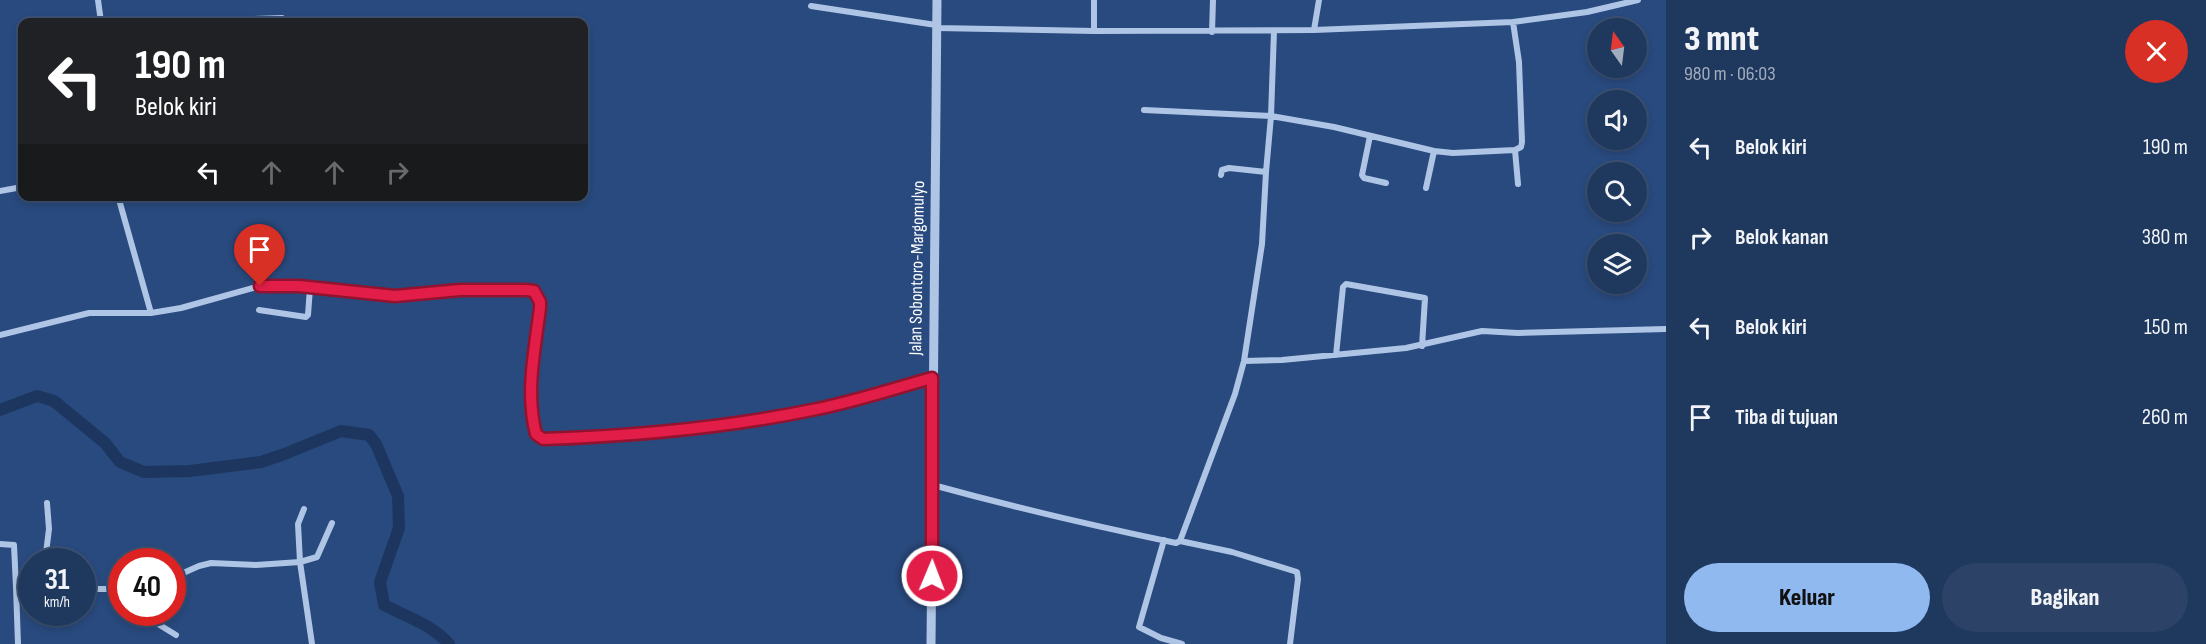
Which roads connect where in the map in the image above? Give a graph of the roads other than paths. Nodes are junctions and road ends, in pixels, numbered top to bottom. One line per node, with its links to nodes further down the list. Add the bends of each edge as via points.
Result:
1 (98, 0): 10 (street)
2 (836, 0): 9 (street)
3 (937, 0): 12 (street, Jalan Sobontoro-Margomulyo)
4 (1094, 0): 14 (street)
5 (1213, 0): 16 (street)
6 (1319, 0): 13 (street)
7 (1638, 0): 11 (street)
8 (811, 6): 9 (street)
9 (836, 9): 12 (street)
10 (100, 18)
11 (1513, 22): 13 (street); 20 (street, via 1522,142)
12 (936, 27): 14 (street); 38 (street, Jalan Sobontoro-Margomulyo)
13 (1314, 30): 15 (street)
14 (1094, 31): 16 (street)
15 (1274, 31): 16 (street); 18 (street)
16 (1212, 32)
17 (1144, 110): 18 (street)
18 (1271, 116): 19 (street); 22 (street)
19 (1370, 136): 21 (street); 24 (street, via 1362,175)
20 (1515, 150): 21 (street); 25 (street)
21 (1434, 151): 27 (street)
22 (1266, 172): 23 (street, via 1229,168 1222,170); 37 (street, via 1262,244)
23 (1221, 175)
24 (1386, 183)
25 (1518, 184)
26 (18, 188): 28 (street)
27 (1426, 188)
28 (0, 192)
29 (119, 201): 32 (street)
30 (310, 288): 31 (street, via 306,317); 32 (street, via 252,287); 38 (street, via 395,296 467,289 534,291 540,308 533,355 533,419 536,434 543,439 642,433 780,417)
31 (259, 310)
32 (151, 314): 34 (street, via 83,314)
33 (1666, 329): 35 (street, via 1482,331)
34 (0, 335)
35 (1422, 346): 36 (street); 36 (street, via 1425,298 1346,284)
36 (1336, 355): 37 (street)
37 (1244, 361): 44 (street)
38 (932, 378): 39 (street, Jalan Sobontoro-Margomulyo)
39 (933, 485): 43 (street); 55 (street, Jalan Sobontoro-Margomulyo)
40 (47, 503): 46 (street)
41 (304, 509): 47 (street, via 298,531)
42 (332, 523): 47 (street, via 317,557)
43 (1164, 540): 44 (street); 56 (street, via 1139,627)
44 (1180, 541): 57 (street, via 1297,572)
45 (0, 544): 49 (street, via 13,545)
46 (47, 548)
47 (300, 562): 48 (street, via 211,563); 54 (street)
48 (186, 572)
49 (15, 587): 50 (street); 53 (street)
50 (18, 587)
51 (161, 626): 52 (street)
52 (177, 635)
53 (18, 644)
54 (312, 644)
55 (931, 644)
56 (1182, 644)
57 (1290, 644)

